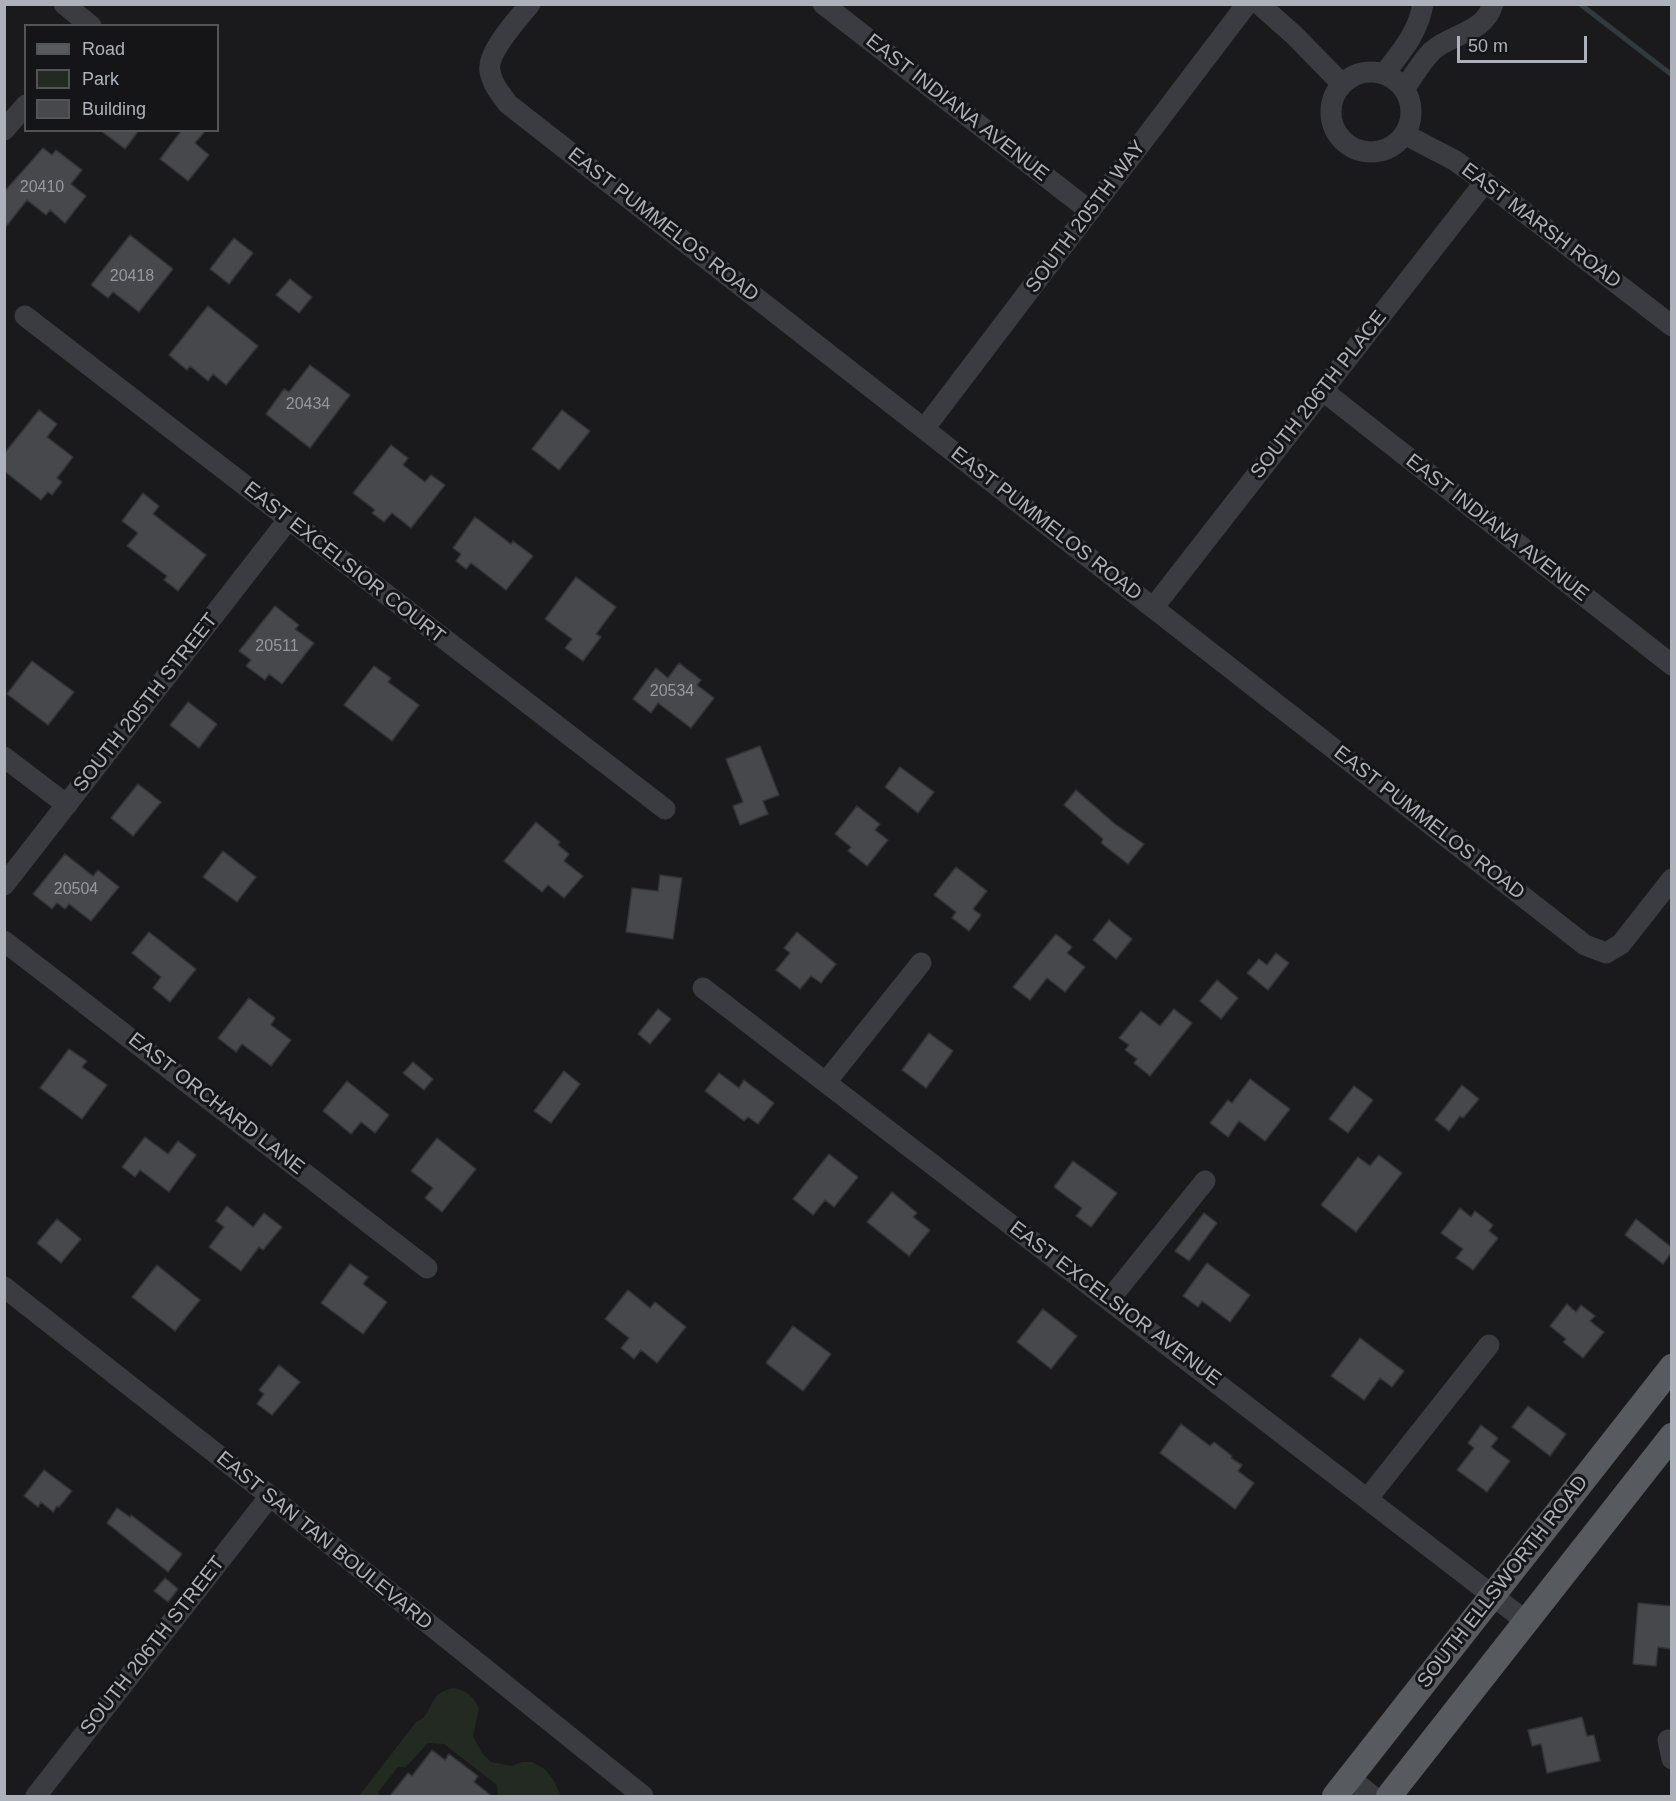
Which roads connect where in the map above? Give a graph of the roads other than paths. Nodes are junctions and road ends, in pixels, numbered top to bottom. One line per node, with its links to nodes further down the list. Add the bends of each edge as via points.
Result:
1 (64, 4): 8 (street)
2 (530, 4): 20 (street, EAST PUMMELOS ROAD, via 493,52 489,69 508,104)
3 (823, 4): 16 (street, EAST INDIANA AVENUE)
4 (1247, 4): 16 (street, SOUTH 205TH WAY)
5 (1258, 4): 10 (street)
6 (1423, 4): 9 (street, via 1411,38)
7 (1493, 4): 11 (street, via 1490,15 1480,25 1432,52)
8 (90, 24)
9 (1384, 74): 10 (street, via 1362,73); 11 (street)
10 (1342, 84): 14 (street, via 1331,108 1337,133 1346,143 1371,152 1389,147)
11 (1404, 89): 14 (street, via 1411,111)
12 (24, 107): 13 (street)
13 (4, 130)
14 (1404, 134): 15 (street, EAST MARSH ROAD, via 1454,160)
15 (1485, 182): 18 (street, EAST MARSH ROAD); 19 (street, SOUTH 206TH PLACE)
16 (1090, 211): 20 (street, SOUTH 205TH WAY)
17 (25, 316): 21 (street, EAST EXCELSIOR COURT)
18 (1671, 326)
19 (1322, 390): 22 (street, SOUTH 206TH PLACE); 23 (street, EAST INDIANA AVENUE)
20 (924, 429): 22 (street, EAST PUMMELOS ROAD)
21 (288, 520): 25 (street, SOUTH 205TH STREET); 26 (street, EAST EXCELSIOR COURT)
22 (1153, 608): 27 (street, EAST PUMMELOS ROAD, via 1585,945 1606,953 1621,944)
23 (1671, 665)
24 (4, 757): 25 (street)
25 (67, 805): 28 (street, SOUTH 205TH STREET)
26 (665, 809)
27 (1671, 879)
28 (4, 885)
29 (4, 941): 34 (street, EAST ORCHARD LANE)
30 (921, 963): 32 (street)
31 (703, 988): 32 (street, EAST EXCELSIOR AVENUE)
32 (826, 1082): 36 (street, EAST EXCELSIOR AVENUE)
33 (1205, 1181): 36 (street)
34 (427, 1268)
35 (4, 1287): 40 (street, EAST SAN TAN BOULEVARD)
36 (1109, 1300): 41 (street, EAST EXCELSIOR AVENUE)
37 (1489, 1345): 41 (street)
38 (1671, 1366): 42 (main road, SOUTH ELLSWORTH ROAD)
39 (1671, 1436): 43 (main road)
40 (270, 1496): 45 (street, SOUTH 206TH STREET); 46 (street, EAST SAN TAN BOULEVARD)
41 (1368, 1498): 42 (street, EAST EXCELSIOR AVENUE)
42 (1493, 1595): 43 (street, EAST EXCELSIOR AVENUE); 44 (main road, SOUTH ELLSWORTH ROAD)
43 (1527, 1622): 48 (main road)
44 (1342, 1787): 47 (street)
45 (36, 1797)
46 (644, 1797)
47 (1372, 1797)
48 (1389, 1797)

